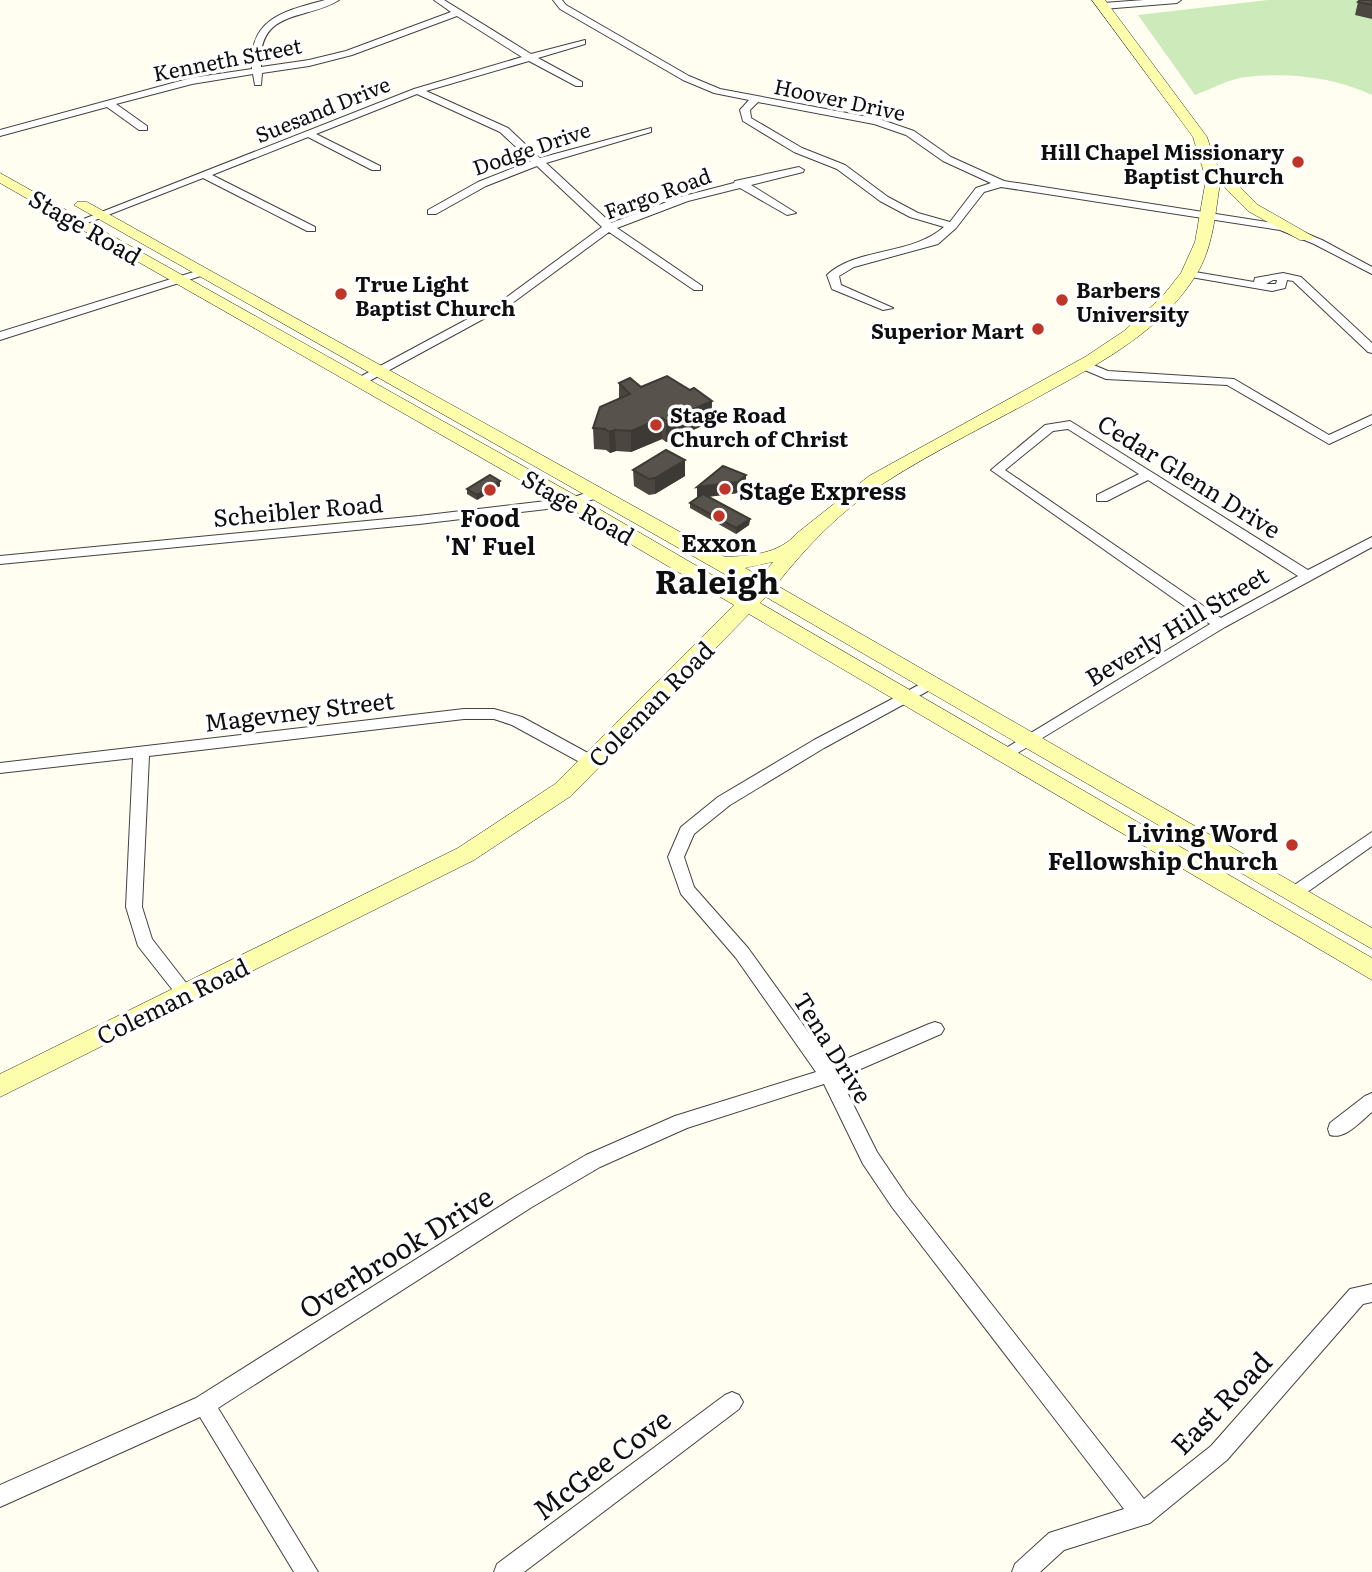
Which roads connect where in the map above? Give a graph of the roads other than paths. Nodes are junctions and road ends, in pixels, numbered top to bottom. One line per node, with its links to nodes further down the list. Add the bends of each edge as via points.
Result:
1 (335, 0): 9 (street, via 268,23 260,38)
2 (439, 0): 6 (street)
3 (557, 0): 13 (street, Hoover Drive, via 686,78)
4 (1178, 0): 5 (street)
5 (1101, 3): 21 (main road, via 1200,137)
6 (458, 12): 8 (street); 9 (street, Kenneth Street, via 349,53)
7 (582, 42): 8 (street, Suesand Drive)
8 (529, 57): 11 (street); 12 (street, Suesand Drive)
9 (256, 71): 10 (street); 14 (street, Kenneth Street, via 191,81)
10 (258, 83)
11 (579, 84)
12 (417, 91): 18 (street, Suesand Drive); 20 (street, via 504,130)
13 (754, 100): 27 (street, Hoover Drive, via 876,121 910,133 947,159); 33 (street, via 745,110 746,119 798,150 841,167 884,199)
14 (108, 104): 15 (street); 17 (street, Kenneth Street)
15 (142, 128)
16 (647, 130): 20 (street, Dodge Drive)
17 (0, 133)
18 (309, 134): 22 (street); 24 (street, Suesand Drive)
19 (0, 159): 30 (main road, Stage Road)
20 (538, 163): 28 (street, Dodge Drive, via 458,194); 34 (street)
21 (1208, 163): 31 (main road, via 1213,179); 36 (main road, via 1253,208)
22 (376, 168)
23 (799, 170): 26 (street, Fargo Road)
24 (205, 175): 30 (street, Suesand Drive); 35 (street)
25 (0, 177): 32 (main road, Stage Road)
26 (739, 183): 29 (street); 34 (street, Fargo Road)
27 (1001, 184): 31 (street, Hoover Drive); 33 (street, via 980,190)
28 (432, 212)
29 (791, 213)
30 (99, 215): 32 (street, Suesand Drive); 38 (main road, Stage Road)
31 (1209, 215): 36 (street, Hoover Drive, via 1282,227); 39 (main road, Coleman Road)
32 (81, 222): 40 (main road, Stage Road)
33 (952, 226): 44 (street, via 934,242 850,265 833,275 836,286)
34 (609, 227): 43 (street); 48 (street, Fargo Road, via 507,302)
35 (312, 229)
36 (1306, 237): 37 (street, Hoover Drive)
37 (1372, 271)
38 (200, 272): 40 (street); 48 (main road, Stage Road)
39 (1189, 274): 42 (street); 47 (main road, Coleman Road, via 1168,301 1130,335)
40 (178, 279): 45 (street); 49 (main road, Stage Road)
41 (1297, 279): 42 (street, via 1272,288); 42 (street, via 1276,276 1259,280); 46 (street)
42 (1260, 284)
43 (698, 288)
44 (887, 308)
45 (0, 336)
46 (1372, 349)
47 (1084, 365): 50 (street, via 1106,375 1230,382 1329,440); 56 (main road, Coleman Road, via 876,480)
48 (380, 371): 49 (street, Fargo Road); 52 (main road, Stage Road)
49 (360, 382): 54 (main road, Stage Road)
50 (1372, 419)
51 (1148, 475): 53 (street); 59 (street, Cedar Glenn Drive); 61 (street, Cedar Glenn Drive, via 1070,425 1049,428 996,470)
52 (598, 493): 54 (street, Scheibler Road); 58 (main road, Stage Road)
53 (1102, 498)
54 (573, 502): 57 (street, Scheibler Road); 60 (main road, Stage Road)
55 (1372, 541): 59 (street, Beverly Hill Street)
56 (794, 549): 58 (main road, via 753,562); 60 (main road, Coleman Road)
57 (0, 560)
58 (720, 563): 60 (main road, Stage Road)
59 (1306, 575): 61 (street, Beverly Hill Street)
60 (755, 596): 62 (main road, Stage Road); 63 (main road, Stage Road); 67 (main road, Coleman Road)
61 (1220, 624): 64 (street, Beverly Hill Street)
62 (932, 683): 63 (street, Tena Drive); 64 (main road, Stage Road)
63 (908, 696): 66 (main road, Stage Road); 75 (street, Tena Drive, via 724,801 687,831 676,857 687,890 742,953)
64 (1028, 739): 66 (street, Beverly Hill Street); 70 (main road, Stage Road)
65 (141, 751): 67 (street, Magevney Street, via 494,714 517,721); 68 (street, Magevney Street); 73 (street, via 134,907 144,941)
66 (1006, 755): 72 (main road, Stage Road)
67 (592, 762): 73 (main road, Coleman Road, via 563,790 466,854)
68 (0, 768)
69 (1372, 838): 70 (street)
70 (1293, 894): 71 (main road, Stage Road)
71 (1372, 940)
72 (1372, 970)
73 (185, 993): 76 (main road, Coleman Road)
74 (935, 1029): 75 (street, Overbrook Drive)
75 (829, 1075): 81 (street, Overbrook Drive, via 682,1122 593,1161); 83 (street, Tena Drive, via 870,1158 899,1200)
76 (0, 1086)
77 (1372, 1101): 78 (street)
78 (1336, 1129)
79 (1372, 1293): 83 (street, East Road, via 1357,1296 1219,1453)
80 (732, 1402): 85 (street, McGee Cove)
81 (204, 1405): 82 (street, Overbrook Drive); 84 (street)
82 (0, 1496)
83 (1142, 1515): 86 (street, East Road, via 1058,1541)
84 (306, 1572)
85 (505, 1572)
86 (1023, 1572)

